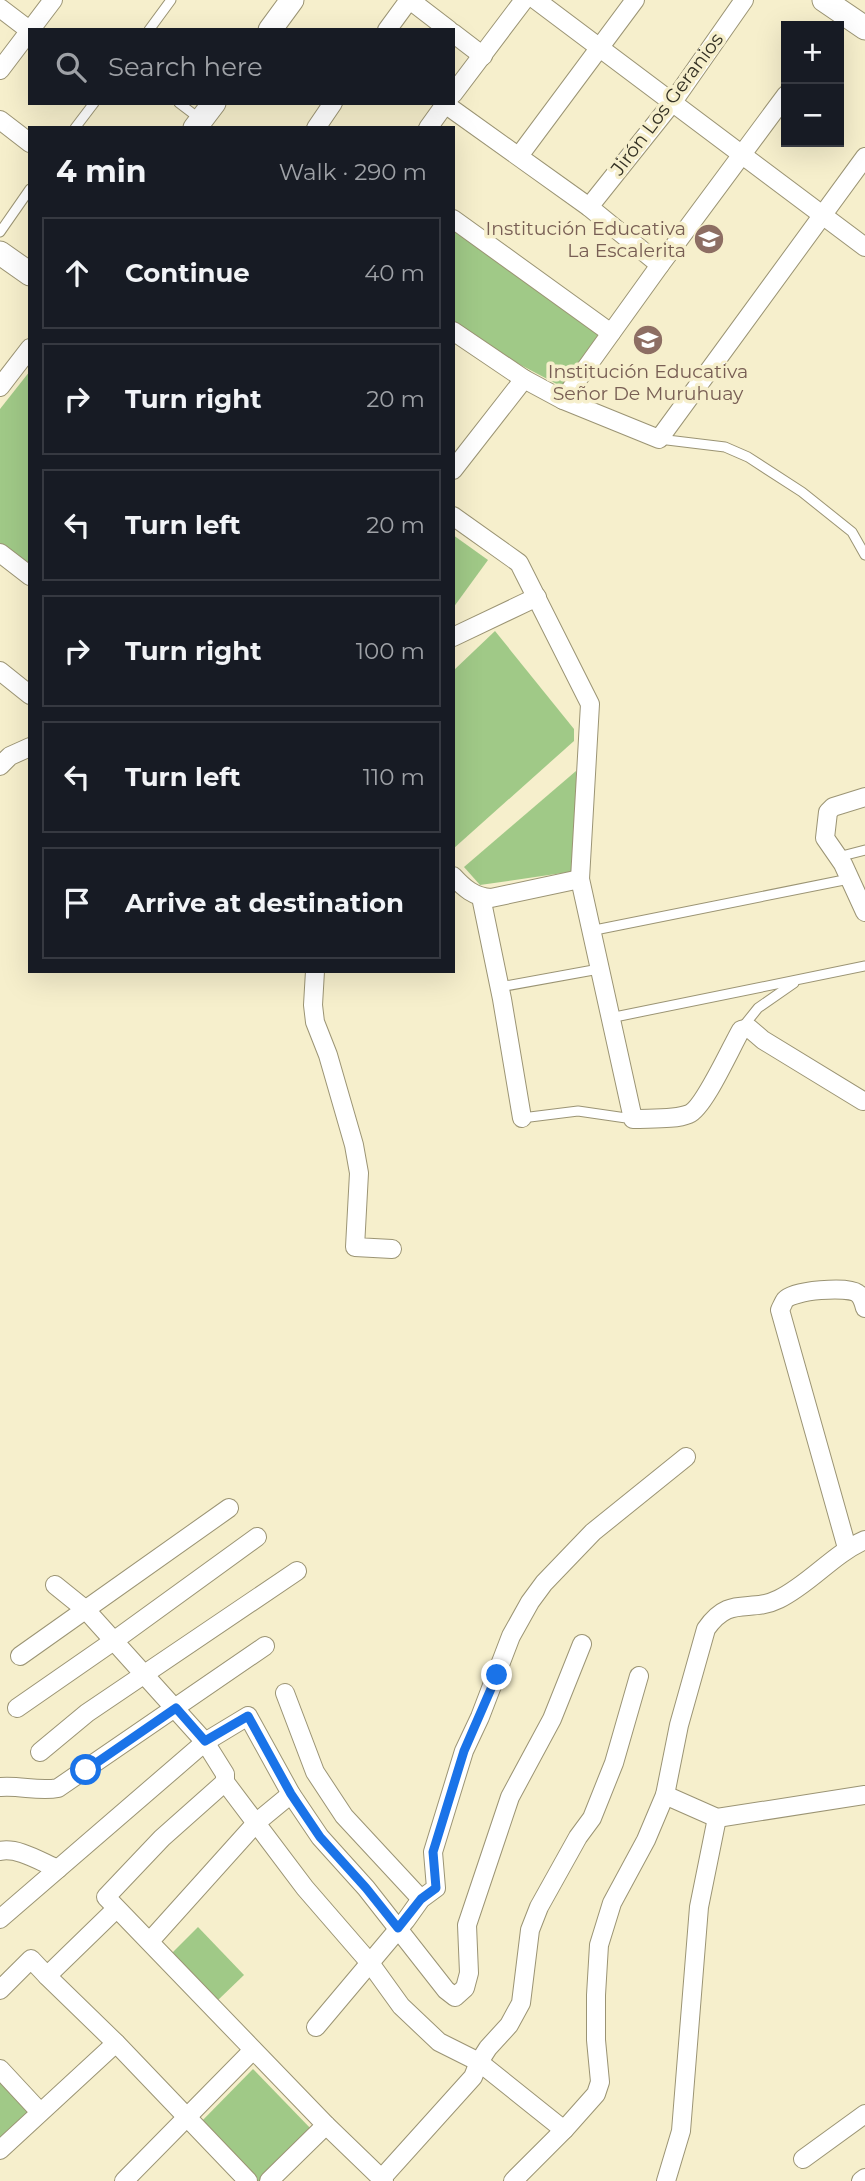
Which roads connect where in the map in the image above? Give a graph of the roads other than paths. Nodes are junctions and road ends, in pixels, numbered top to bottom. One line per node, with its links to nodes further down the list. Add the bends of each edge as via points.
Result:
1 (53, 0): 12 (street)
2 (171, 0): 13 (lane)
3 (292, 0): 14 (street)
4 (409, 0): 15 (street); 16 (street)
5 (524, 0): 22 (street)
6 (536, 0): 21 (street)
7 (635, 0): 21 (street)
8 (744, 0): 26 (street, Jirón Los Geranios)
9 (824, 0): 11 (street)
10 (0, 8): 18 (street)
11 (841, 20): 17 (street)
12 (31, 28)
13 (150, 28)
14 (271, 28)
15 (388, 28)
16 (446, 28)
17 (865, 28)
18 (28, 29)
19 (28, 31): 23 (street)
20 (455, 35): 22 (street)
21 (601, 48): 26 (street); 38 (street)
22 (483, 56): 24 (street)
23 (0, 70)
24 (455, 91)
25 (781, 102): 39 (street)
26 (672, 103): 39 (street); 42 (street, Jirón Los Geranios)
27 (92, 105): 34 (lane)
28 (182, 105): 32 (lane)
29 (332, 105): 35 (street)
30 (445, 105): 36 (street)
31 (447, 105): 38 (street)
32 (203, 117)
33 (0, 120): 37 (street)
34 (77, 126)
35 (317, 126)
36 (430, 126)
37 (28, 141)
38 (519, 156): 42 (street)
39 (742, 156): 43 (street); 48 (street)
40 (865, 157): 43 (street)
41 (28, 193): 45 (lane)
42 (589, 207): 48 (street)
43 (822, 215): 46 (street); 56 (street)
44 (455, 220): 51 (street)
45 (0, 232)
46 (865, 247)
47 (0, 253): 49 (street)
48 (660, 265): 51 (street)
49 (28, 273)
50 (455, 332): 53 (street)
51 (611, 334): 55 (street)
52 (28, 351): 54 (street)
53 (524, 379): 55 (street); 57 (street)
54 (0, 387)
55 (563, 400): 56 (street)
56 (659, 439): 60 (lane, via 725,447 748,457 852,532)
57 (455, 467)
58 (455, 517): 62 (street, via 520,563)
59 (0, 553): 61 (street)
60 (865, 555)
61 (28, 574)
62 (537, 597): 63 (street); 71 (street, via 590,704)
63 (455, 636)
64 (0, 671): 65 (street)
65 (28, 693)
66 (28, 748): 67 (street)
67 (0, 766)
68 (865, 797): 70 (street, via 828,812 825,838)
69 (865, 850): 70 (lane)
70 (838, 857): 73 (street)
71 (580, 878): 74 (street); 76 (street)
72 (455, 879): 74 (street)
73 (849, 879): 75 (street); 76 (lane)
74 (481, 897): 81 (street)
75 (865, 912)
76 (590, 931): 78 (street)
77 (865, 966): 80 (lane)
78 (599, 968): 81 (lane); 82 (street)
79 (315, 973): 87 (street, via 315,1022 359,1173 355,1247)
80 (799, 979): 82 (lane); 83 (lane, via 758,1008)
81 (500, 987): 85 (street)
82 (610, 1018): 86 (street)
83 (741, 1030): 84 (street, via 749,1028); 86 (street, via 695,1111)
84 (863, 1101)
85 (522, 1118): 86 (lane, via 578,1111)
86 (633, 1119)
87 (392, 1248)
88 (865, 1308): 93 (street, via 856,1292 845,1289 794,1294 784,1300 780,1310)
89 (687, 1457): 117 (street, via 593,1532 530,1602 511,1636 464,1751 433,1852 436,1888)
90 (229, 1508): 96 (street)
91 (257, 1536): 97 (street)
92 (865, 1539): 93 (street)
93 (847, 1548): 111 (street, via 776,1601 724,1609 714,1618 706,1629 690,1685)
94 (297, 1571): 101 (street)
95 (55, 1585): 96 (street)
96 (86, 1610): 97 (street); 100 (street)
97 (115, 1640): 101 (street); 104 (street)
98 (582, 1644): 120 (street, via 552,1719 510,1797 467,1925 469,1973 465,1988 455,1997 446,1990)
99 (265, 1646): 105 (street)
100 (20, 1656)
101 (144, 1676): 105 (street); 107 (street, via 87,1713)
102 (639, 1676): 128 (street, via 614,1763 592,1818 530,1930 521,2003)
103 (285, 1693): 117 (street, via 315,1772 344,1816)
104 (17, 1708)
105 (176, 1708): 106 (street); 109 (street, via 58,1788)
106 (205, 1741): 108 (street, via 225,1774); 110 (street, via 248,1716); 116 (street)
107 (40, 1752)
108 (225, 1782): 114 (street); 118 (street, via 162,1838 106,1897)
109 (0, 1787)
110 (291, 1794): 114 (street); 120 (street, via 320,1837)
111 (665, 1795): 113 (street); 134 (street, via 612,1903 599,1945 596,2040 600,2082 596,2094)
112 (865, 1795): 113 (street)
113 (717, 1818): 143 (street, via 699,1907 681,2131)
114 (257, 1822): 121 (street); 122 (street, via 305,1888)
115 (0, 1851): 116 (street, via 17,1852)
116 (58, 1869): 119 (street)
117 (421, 1899): 120 (street)
118 (116, 1909): 121 (street); 123 (street)
119 (0, 1919)
120 (398, 1928): 122 (street)
121 (150, 1941): 127 (street)
122 (370, 1963): 125 (street); 128 (street, via 401,2006 439,2042)
123 (47, 1976): 124 (street, via 31,1959); 126 (street)
124 (0, 1990)
125 (316, 2027)
126 (116, 2043): 130 (street); 132 (street)
127 (253, 2050): 132 (street); 133 (street)
128 (480, 2062): 134 (street); 138 (street, via 473,2077)
129 (0, 2068): 130 (street)
130 (40, 2112): 135 (street)
131 (865, 2114): 136 (street)
132 (188, 2118): 139 (street); 140 (street)
133 (326, 2125): 138 (street); 141 (street)
134 (564, 2130): 142 (street)
135 (0, 2150)
136 (803, 2159)
137 (865, 2178): 144 (street)
138 (383, 2180)
139 (124, 2181)
140 (248, 2181)
141 (269, 2181)
142 (513, 2181)
143 (666, 2181)
144 (861, 2181)

